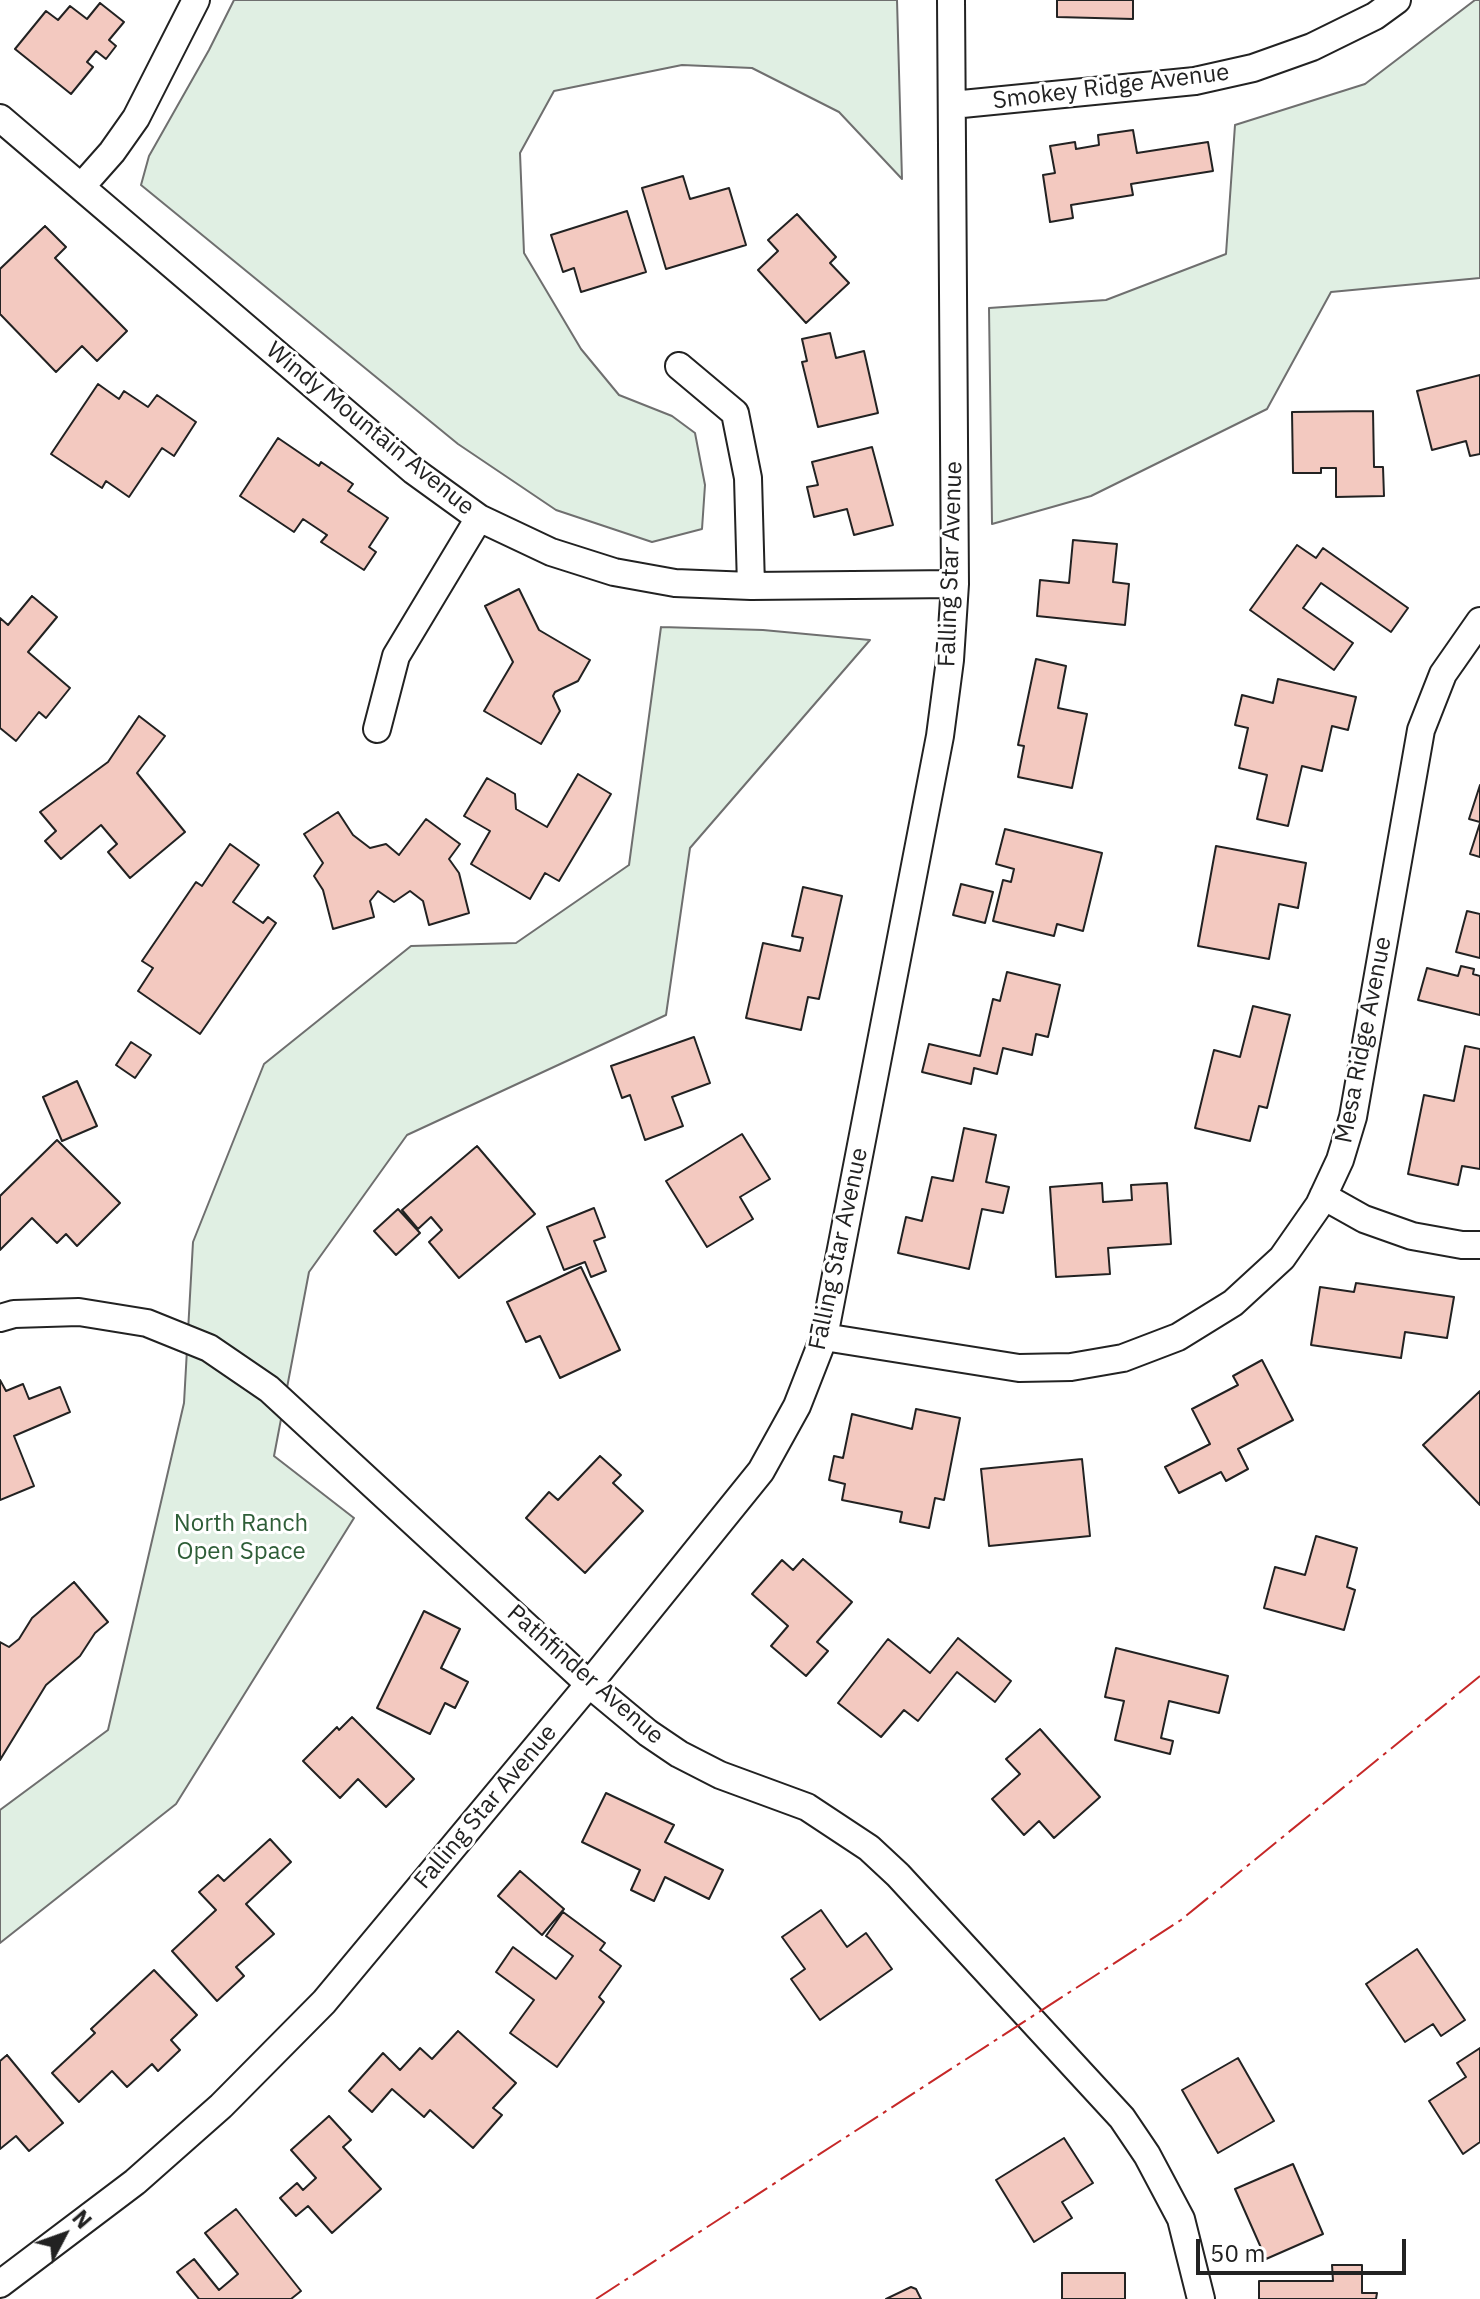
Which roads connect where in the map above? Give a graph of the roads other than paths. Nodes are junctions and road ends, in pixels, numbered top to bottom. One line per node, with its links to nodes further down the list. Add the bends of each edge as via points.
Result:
1 (196, 0): 6 (street, via 136,118)
2 (951, 0): 4 (street, Falling Star Avenue)
3 (1397, 0): 4 (street, Smokey Ridge Avenue, via 1312,47 1253,68 1195,81)
4 (952, 105): 9 (street, Falling Star Avenue)
5 (0, 118): 6 (street, Windy Mountain Avenue)
6 (81, 187): 8 (street, Windy Mountain Avenue, via 414,471)
7 (679, 366): 10 (street, via 735,413 748,478)
8 (479, 518): 10 (street, Windy Mountain Avenue, via 551,552 614,572 675,583); 12 (street, via 396,656)
9 (955, 584): 10 (street, Windy Mountain Avenue); 16 (street, Falling Star Avenue, via 940,736)
10 (751, 586)
11 (1480, 621): 13 (street, Mesa Ridge Avenue, via 1443,674 1421,730 1353,1117)
12 (377, 729)
13 (1323, 1196): 14 (street, via 1364,1219 1412,1236); 16 (street, Mesa Ridge Avenue, via 1282,1258 1233,1303 1178,1337 1123,1358 1019,1368)
14 (1480, 1245)
15 (0, 1318): 17 (street, Pathfinder Avenue, via 79,1312 147,1323 209,1348 269,1389)
16 (824, 1337): 17 (street, Falling Star Avenue, via 797,1406 761,1471)
17 (589, 1684): 18 (street, Falling Star Avenue, via 314,2012 221,2106 135,2182); 19 (street, Pathfinder Avenue, via 679,1754 807,1807 869,1848 898,1875 1122,2118 1181,2219)
18 (0, 2284)
19 (1201, 2299)

